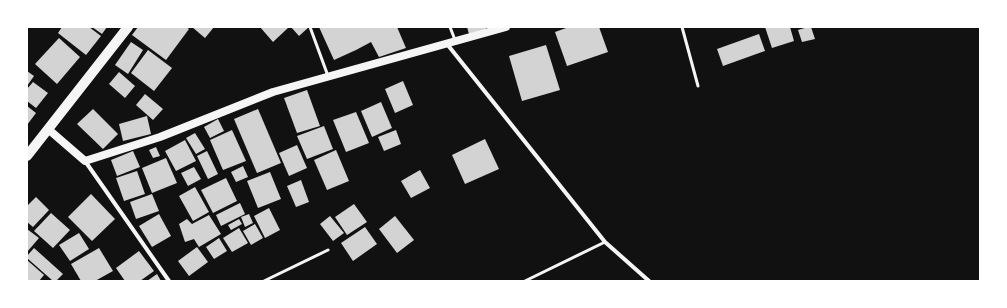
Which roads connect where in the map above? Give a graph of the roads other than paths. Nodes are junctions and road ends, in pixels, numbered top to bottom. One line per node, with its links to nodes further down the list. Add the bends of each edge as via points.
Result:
1 (128, 27): 9 (main road)
2 (310, 27): 7 (lane)
3 (450, 27): 6 (lane)
4 (506, 27): 6 (main road)
5 (682, 27): 8 (lane)
6 (451, 43): 7 (main road); 13 (street)
7 (328, 76): 12 (main road, via 273,92 160,137)
8 (698, 86)
9 (48, 129): 10 (lane); 11 (main road); 12 (main road)
10 (32, 142)
11 (27, 156)
12 (84, 161): 15 (street)
13 (605, 242): 17 (lane); 18 (street)
14 (328, 250): 16 (lane)
15 (169, 281)
16 (264, 281)
17 (525, 281)
18 (649, 281)

